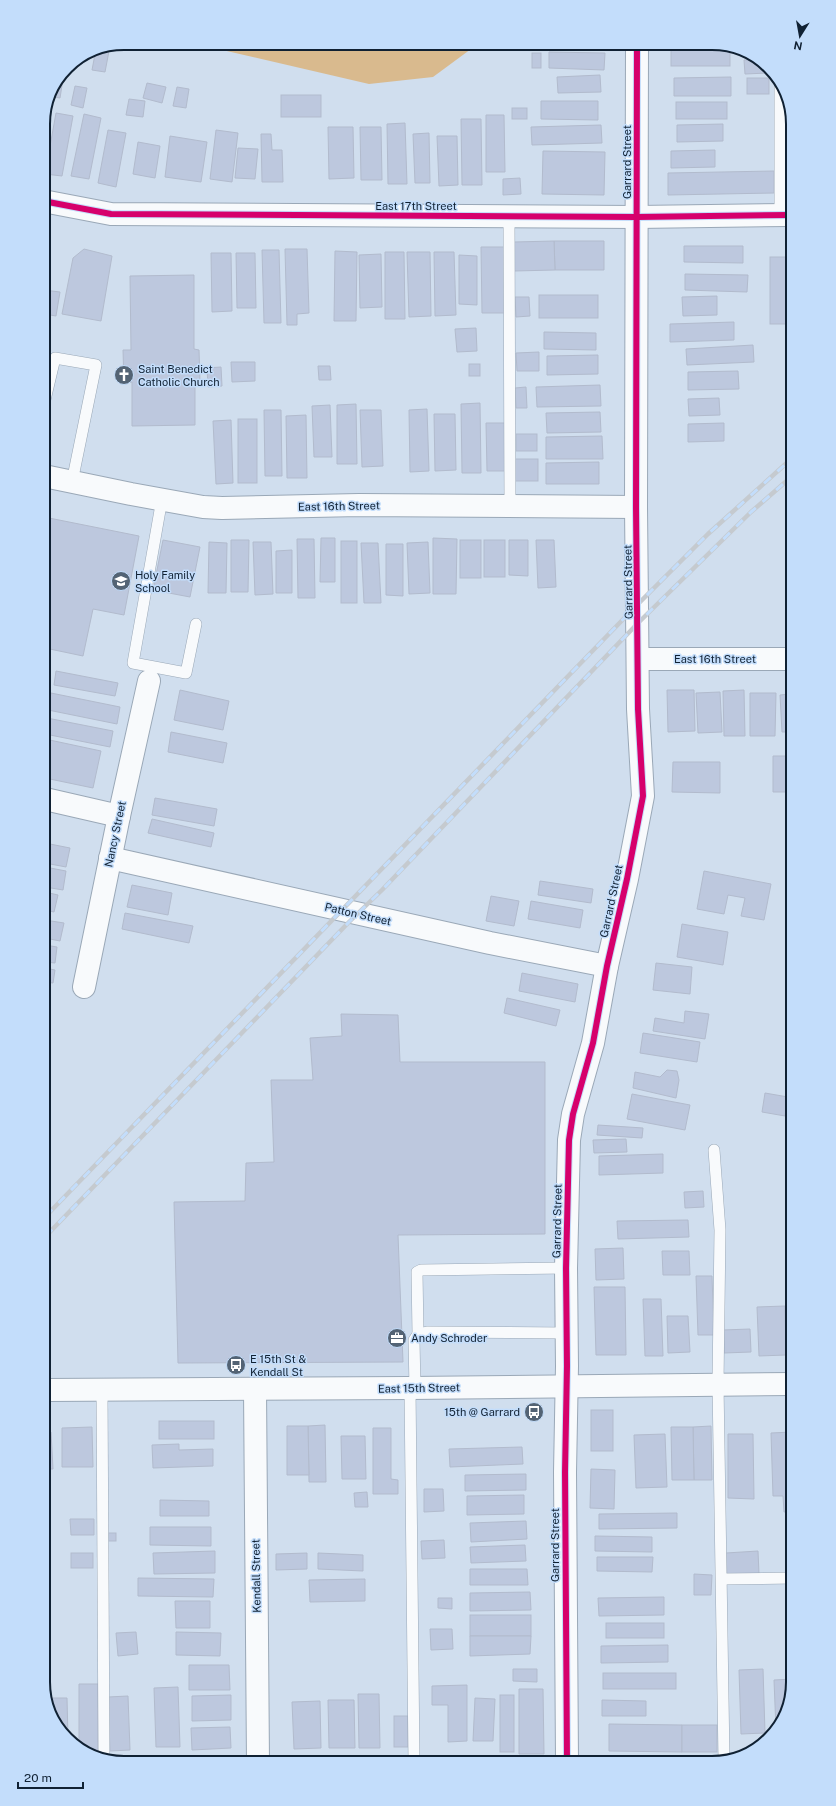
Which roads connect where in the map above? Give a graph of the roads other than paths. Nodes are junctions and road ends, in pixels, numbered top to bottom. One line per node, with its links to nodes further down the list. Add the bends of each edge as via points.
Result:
1 (637, 50): 6 (street, Garrard Street)
2 (780, 96): 4 (lane)
3 (50, 202): 5 (street, East 17th Street, via 112,214)
4 (785, 215): 6 (street, East 17th Street)
5 (509, 216): 6 (street, East 17th Street); 11 (lane)
6 (637, 217): 12 (street, Garrard Street)
7 (50, 357): 9 (lane, via 96,365)
8 (50, 477): 9 (street, East 16th Street)
9 (72, 482): 10 (street, East 16th Street)
10 (162, 499): 11 (street, East 16th Street, via 222,508 359,505); 13 (lane, via 133,663 186,673)
11 (510, 506): 12 (street, East 16th Street)
12 (636, 507): 14 (street, Garrard Street)
13 (196, 624)
14 (639, 659): 15 (street, East 16th Street); 20 (street, Garrard Street, via 638,709 643,796)
15 (786, 659)
16 (149, 681): 18 (street, Nancy Street)
17 (50, 801): 18 (street)
18 (119, 816): 19 (street, Nancy Street)
19 (110, 858): 20 (street, Patton Street, via 490,943); 21 (street, Nancy Street)
20 (607, 966): 23 (street, Garrard Street, via 593,1043 573,1114 569,1140)
21 (84, 987)
22 (714, 1150): 26 (lane, via 720,1230)
23 (566, 1268): 24 (street, Garrard Street); 25 (lane, via 421,1270 417,1272)
24 (566, 1333): 25 (lane); 28 (street, Garrard Street)
25 (418, 1334): 29 (lane, via 414,1340)
26 (718, 1384): 27 (street, East 15th Street); 28 (street, East 15th Street); 34 (lane)
27 (786, 1384)
28 (566, 1386): 29 (street, East 15th Street); 39 (street, Garrard Street)
29 (412, 1388): 30 (street, East 15th Street); 38 (lane)
30 (254, 1389): 32 (street, East 15th Street); 37 (street, Kendall Street)
31 (50, 1390): 32 (street, East 15th Street)
32 (102, 1390): 35 (lane)
33 (786, 1578): 34 (lane)
34 (722, 1579): 36 (lane)
35 (104, 1753)
36 (724, 1755)
37 (258, 1756)
38 (414, 1756)
39 (567, 1756)

